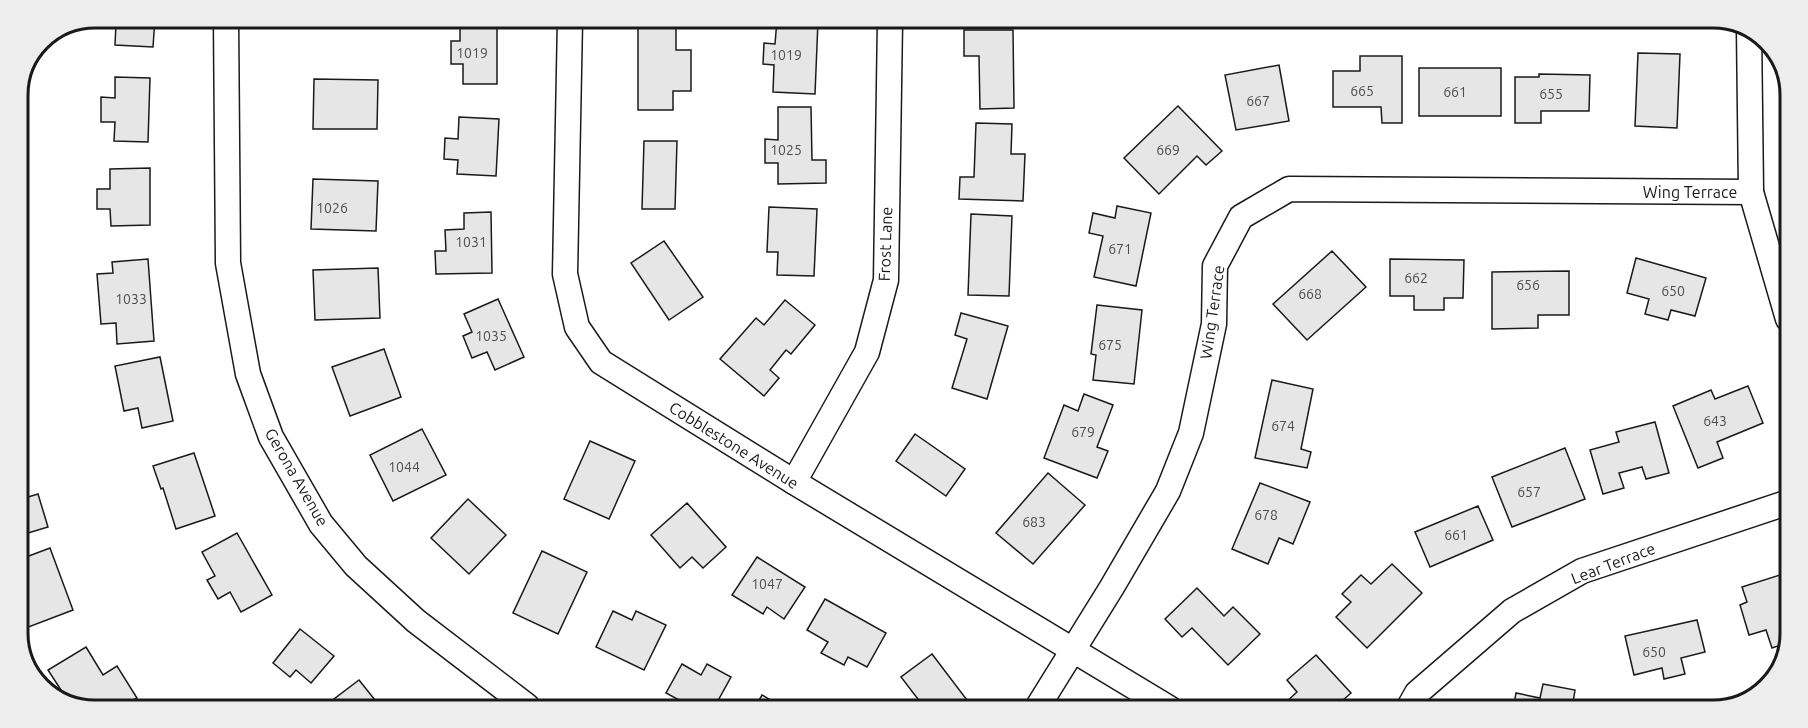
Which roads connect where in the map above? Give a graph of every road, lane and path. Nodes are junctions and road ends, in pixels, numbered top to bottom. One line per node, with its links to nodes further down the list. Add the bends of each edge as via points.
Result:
1 (226, 28): 10 (street, Gerona Avenue, via 228,263 248,374 271,437 321,524 357,566 416,621)
2 (570, 28): 7 (street, Cobblestone Avenue, via 565,274 577,327 601,362)
3 (890, 28): 7 (street, Frost Lane, via 886,280 867,352)
4 (1749, 39): 5 (street)
5 (1751, 192): 6 (street); 9 (street, Wing Terrace, via 1289,189 1241,217 1215,266 1214,324 1191,433 1168,491)
6 (1779, 289)
7 (794, 482): 9 (street, Cobblestone Avenue)
8 (1780, 505): 13 (street, Lear Terrace, via 1582,572 1512,611)
9 (1072, 650): 11 (street, Wing Terrace); 12 (street, Cobblestone Avenue)
10 (514, 700)
11 (1042, 700)
12 (1156, 700)
13 (1413, 700)

